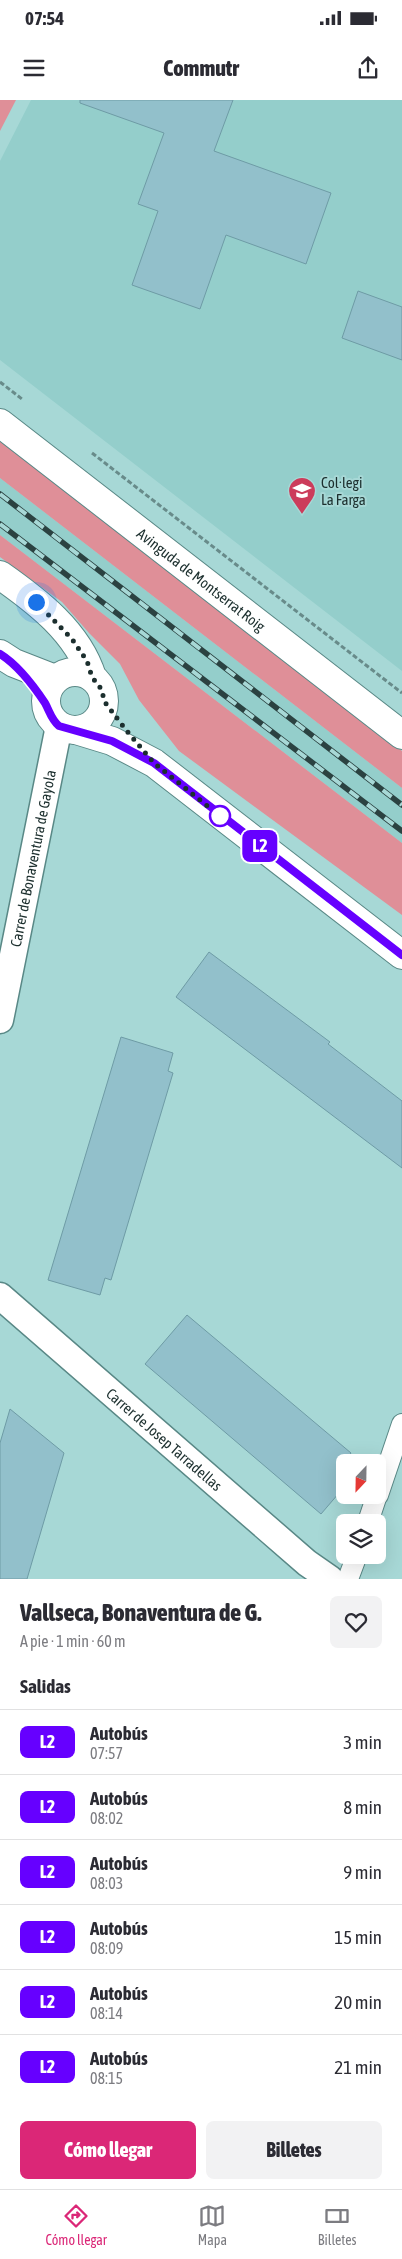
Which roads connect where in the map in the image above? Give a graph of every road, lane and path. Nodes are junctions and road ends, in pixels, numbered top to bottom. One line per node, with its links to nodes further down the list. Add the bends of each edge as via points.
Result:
1 (0, 382): 2 (path)
2 (24, 400)
3 (0, 423): 12 (street, Avinguda de Montserrat Roig)
4 (87, 449): 10 (path)
5 (0, 575): 6 (street)
6 (48, 612): 8 (street, via 61,640 63,660); 9 (street, via 87,661)
7 (7, 658): 8 (street); 11 (street)
8 (58, 677): 9 (street, via 76,672); 11 (street, via 47,691)
9 (98, 689): 11 (street, via 103,708 90,726); 13 (street)
10 (402, 693)
11 (60, 720): 13 (street, via 112,741); 15 (street, Carrer de Bonaventura de Gayola)
12 (402, 735)
13 (154, 763): 14 (street)
14 (402, 955)
15 (0, 1020)
16 (0, 1296): 20 (street, Carrer de Josep Tarradellas, via 307,1564)
17 (402, 1424): 18 (street)
18 (386, 1469)
19 (354, 1564): 21 (street)
20 (330, 1579)
21 (348, 1579)

